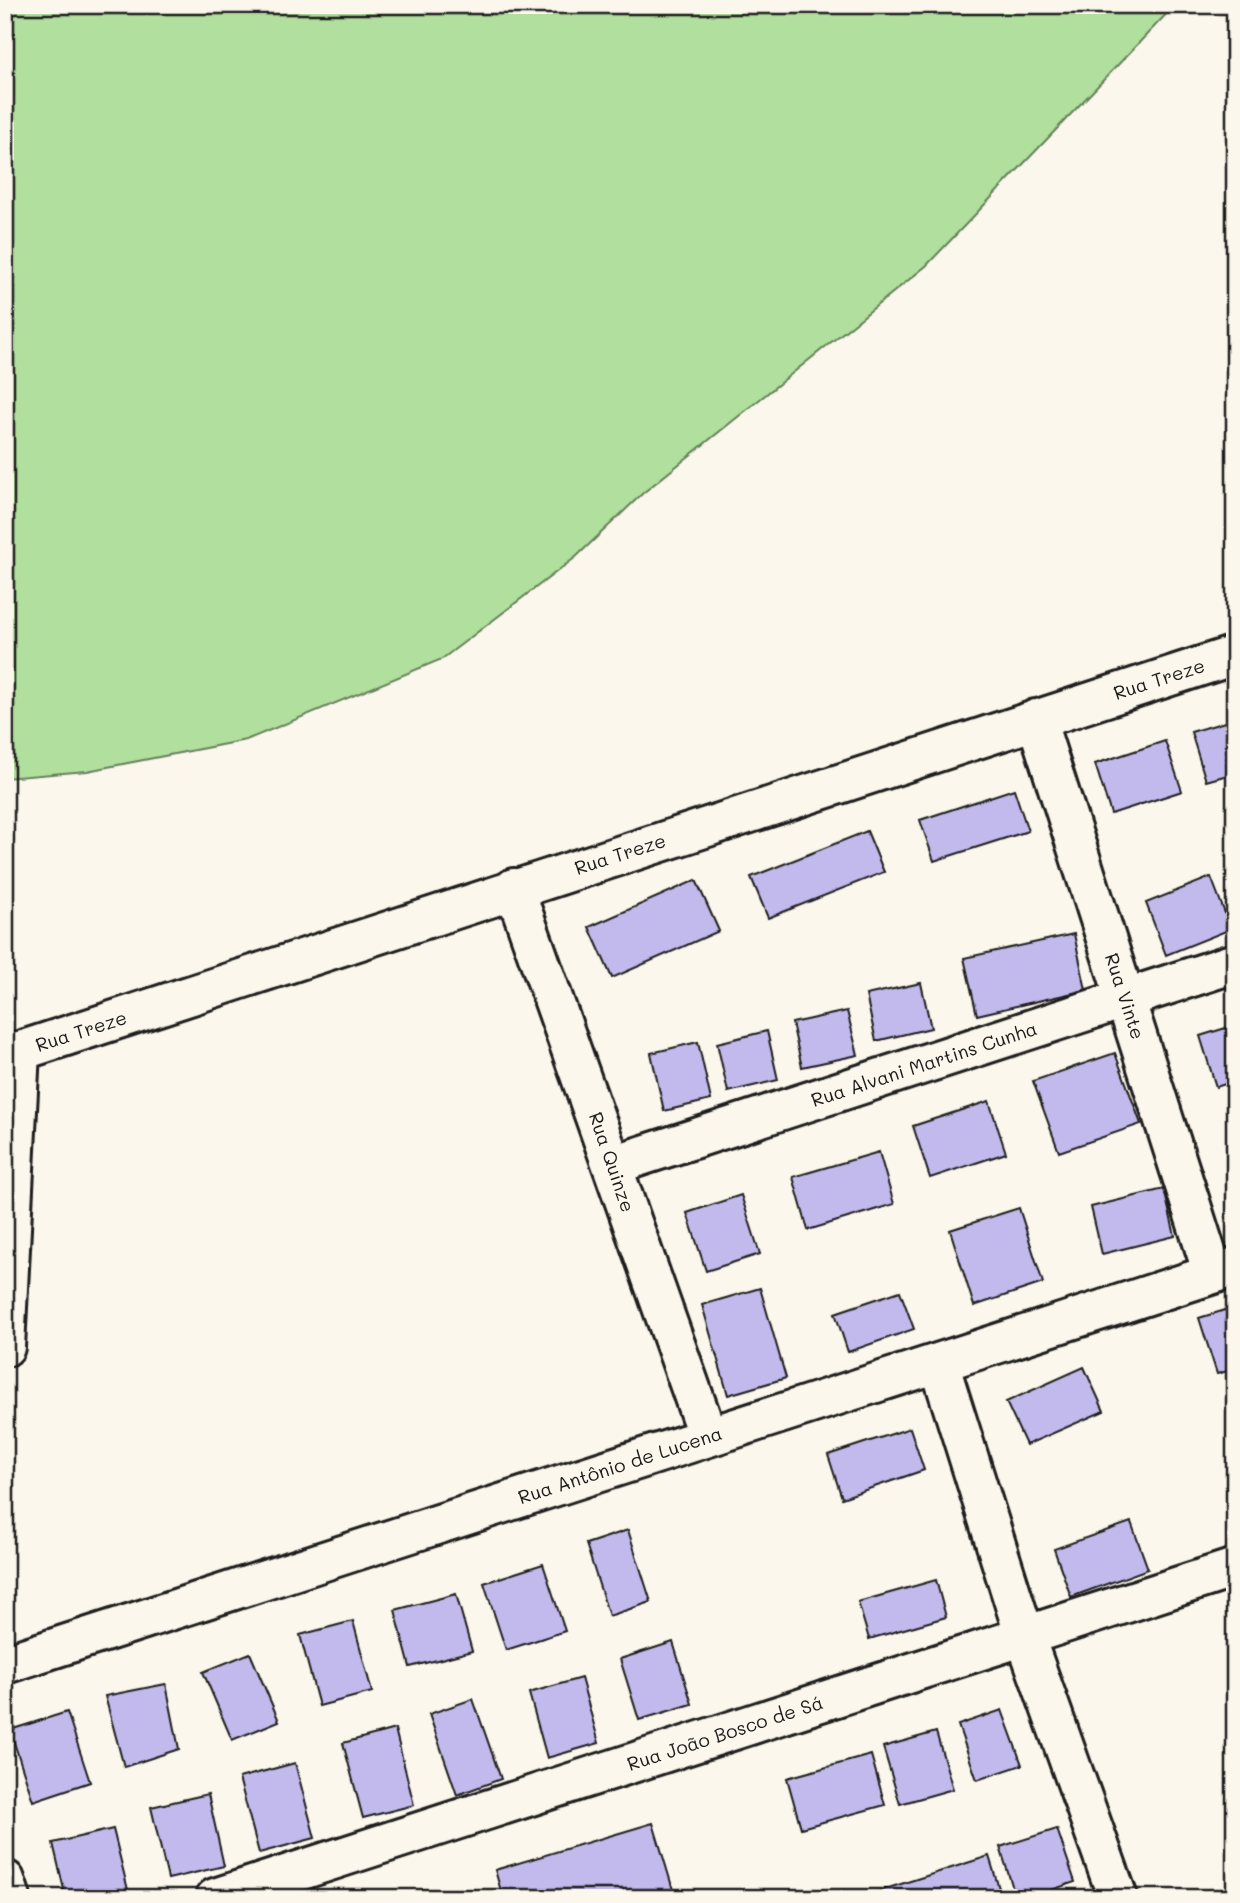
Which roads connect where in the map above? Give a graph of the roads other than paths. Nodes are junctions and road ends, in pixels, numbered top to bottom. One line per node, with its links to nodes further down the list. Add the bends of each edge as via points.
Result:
1 (1235, 655): 2 (lane, Rua Treze)
2 (1036, 719): 3 (lane, Rua Treze); 5 (lane, Rua Vinte)
3 (514, 888): 6 (lane, Rua Treze); 7 (lane, Rua Quinze)
4 (1235, 963): 5 (lane, Rua Alvani Martins Cunha)
5 (1125, 998): 7 (lane, Rua Alvani Martins Cunha); 8 (lane, Rua Vinte)
6 (13, 1051): 9 (lane)
7 (613, 1165): 11 (lane, Rua Quinze)
8 (1224, 1270): 10 (lane, Rua Antônio de Lucena)
9 (5, 1347)
10 (939, 1363): 11 (lane, Rua Antônio de Lucena); 13 (lane)
11 (708, 1437): 14 (lane, Rua Antônio de Lucena)
12 (1235, 1568): 13 (lane, Rua João Bosco de Sá)
13 (1025, 1637): 17 (lane, Rua João Bosco de Sá); 18 (lane)
14 (5, 1664)
15 (5, 1880): 16 (lane)
16 (11, 1898)
17 (215, 1898)
18 (1118, 1898)

